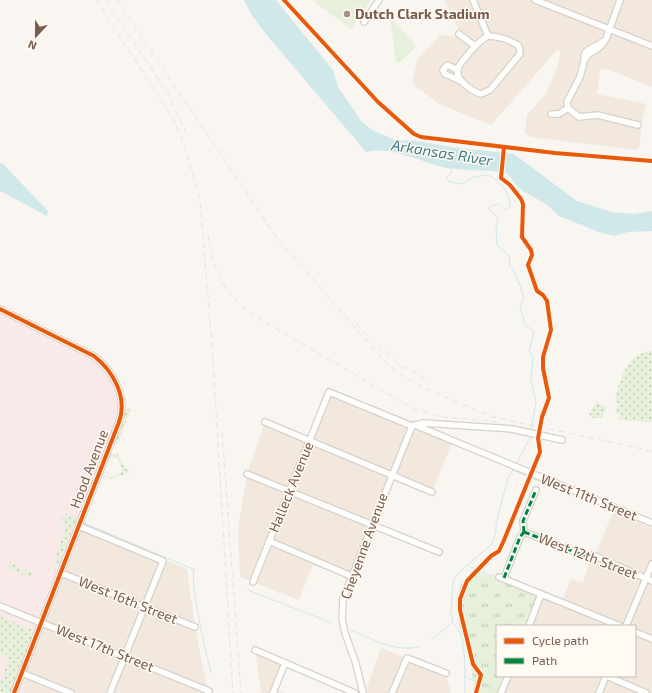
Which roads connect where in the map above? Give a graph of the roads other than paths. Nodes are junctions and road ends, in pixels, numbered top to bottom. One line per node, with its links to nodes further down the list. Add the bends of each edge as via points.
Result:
1 (379, 0): 5 (street)
2 (473, 0): 8 (street)
3 (535, 0): 6 (street)
4 (620, 0): 6 (street)
5 (364, 22)
6 (609, 29): 10 (street); 13 (street, via 601,46 584,61 580,77 567,102)
7 (459, 34): 9 (street)
8 (488, 36): 9 (street); 12 (street, via 516,44 520,50 518,58 486,93 473,91)
9 (475, 46): 11 (street)
10 (652, 46)
11 (458, 70): 12 (street); 12 (street, via 447,65 443,70 445,74)
12 (462, 81)
13 (568, 108): 14 (street, via 559,114); 15 (street, via 579,117 598,115)
14 (551, 114)
15 (638, 125)
16 (0, 309): 29 (street, Hood Avenue, via 94,356 110,372 117,386 121,399 120,419)
17 (329, 392): 19 (street, West 11th Street); 20 (street, Halleck Avenue)
18 (265, 422): 20 (street)
19 (413, 426): 21 (street, via 423,423 512,429); 23 (street, Cheyenne Avenue); 27 (street, West 11th Street)
20 (310, 440): 23 (street); 25 (street, Halleck Avenue)
21 (562, 440)
22 (247, 474): 25 (street)
23 (392, 475): 26 (street); 28 (street, Cheyenne Avenue)
24 (536, 490): 30 (street, via 523,521)
25 (289, 491): 28 (street); 31 (street, Halleck Avenue)
26 (432, 492)
27 (652, 523)
28 (371, 525): 32 (street); 35 (street, Cheyenne Avenue)
29 (78, 526): 34 (street, Hood Avenue); 40 (street, via 163,561)
30 (524, 532): 36 (street, West 12th Street, via 584,555 593,555); 38 (street, via 501,577)
31 (269, 541): 35 (street); 37 (street, Halleck Avenue)
32 (439, 552)
33 (652, 564): 36 (street)
34 (61, 573): 40 (street, West 16th Street); 41 (street, Hood Avenue)
35 (351, 576): 62 (street, Cheyenne Avenue, via 342,599 342,619)
36 (649, 580): 44 (street)
37 (253, 582)
38 (541, 594): 42 (street); 43 (street)
39 (0, 606): 41 (street, West 17th Street)
40 (145, 607): 45 (street, West 16th Street); 49 (street)
41 (42, 623): 49 (street, West 17th Street); 51 (street, Hood Avenue)
42 (529, 625)
43 (618, 625)
44 (626, 625)
45 (195, 627)
46 (636, 632): 47 (street)
47 (652, 639)
48 (255, 650): 50 (street)
49 (125, 657): 56 (street, West 17th Street); 59 (street)
50 (285, 663): 60 (street); 61 (street)
51 (22, 673): 57 (street, Hood Avenue); 58 (street)
52 (446, 673): 63 (street, via 407,658)
53 (508, 677): 64 (street)
54 (606, 677): 65 (street)
55 (608, 677): 66 (street)
56 (209, 692)
57 (14, 693)
58 (71, 693)
59 (110, 693)
60 (273, 693)
61 (355, 693)
62 (363, 693)
63 (392, 693)
64 (502, 693)
65 (599, 693)
66 (646, 693)

